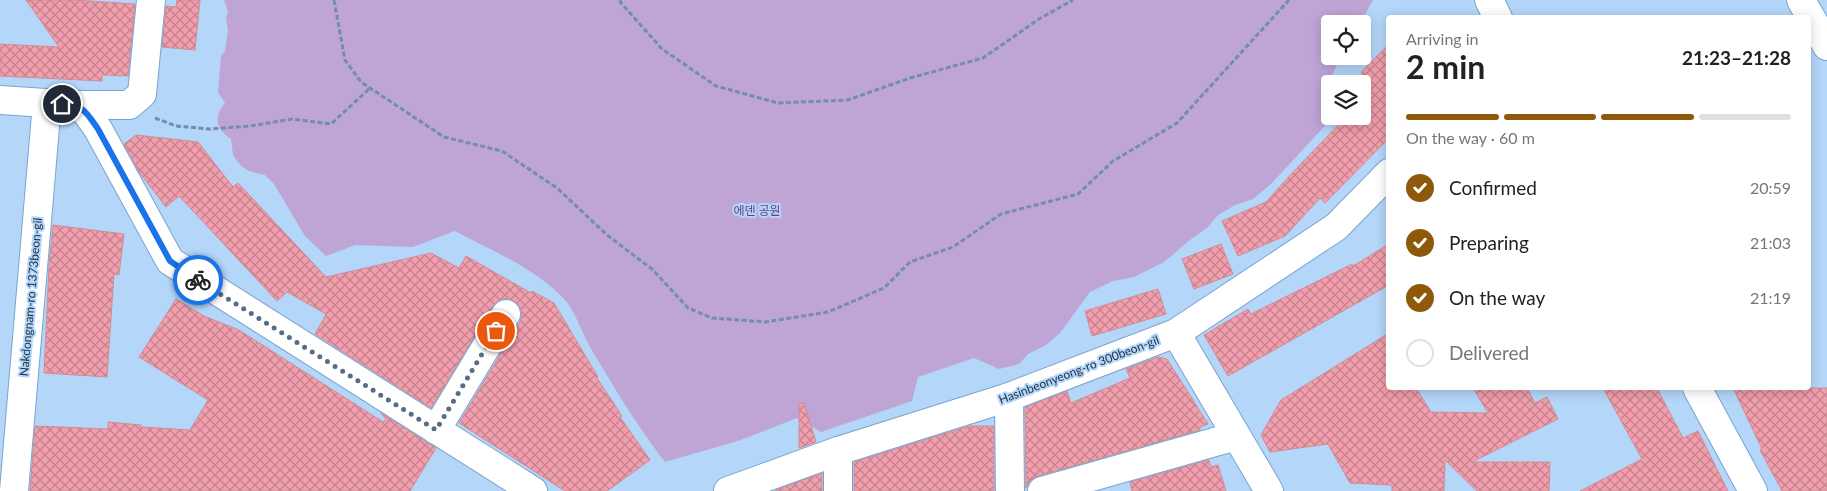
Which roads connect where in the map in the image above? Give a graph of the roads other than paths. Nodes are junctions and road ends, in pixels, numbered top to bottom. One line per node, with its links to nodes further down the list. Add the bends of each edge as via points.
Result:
1 (152, 0): 10 (street, via 142,94 129,106)
2 (1489, 0): 4 (street)
3 (1801, 0): 5 (street)
4 (1496, 15)
5 (1809, 15)
6 (1811, 18): 7 (street)
7 (1827, 46)
8 (0, 100): 9 (street)
9 (47, 103): 10 (street); 19 (street, Nakdongnam-ro 1373beon-gil)
10 (76, 104): 16 (street, via 98,129 170,261)
11 (1386, 176): 13 (street, Hasinbeonyeong-ro 300beon-gil, via 1336,226)
12 (506, 314): 16 (street)
13 (1176, 333): 15 (street, Hasinbeonyeong-ro 300beon-gil); 17 (street)
14 (1698, 390): 26 (street)
15 (1009, 396): 18 (street, Hasinbeonyeong-ro 300beon-gil); 23 (street)
16 (436, 430): 20 (street)
17 (1236, 436): 24 (street); 25 (street)
18 (838, 451): 21 (street, Hasinbeonyeong-ro 300beon-gil); 22 (street)
19 (14, 491)
20 (533, 491)
21 (728, 491)
22 (838, 491)
23 (1010, 491)
24 (1042, 491)
25 (1269, 491)
26 (1753, 491)

